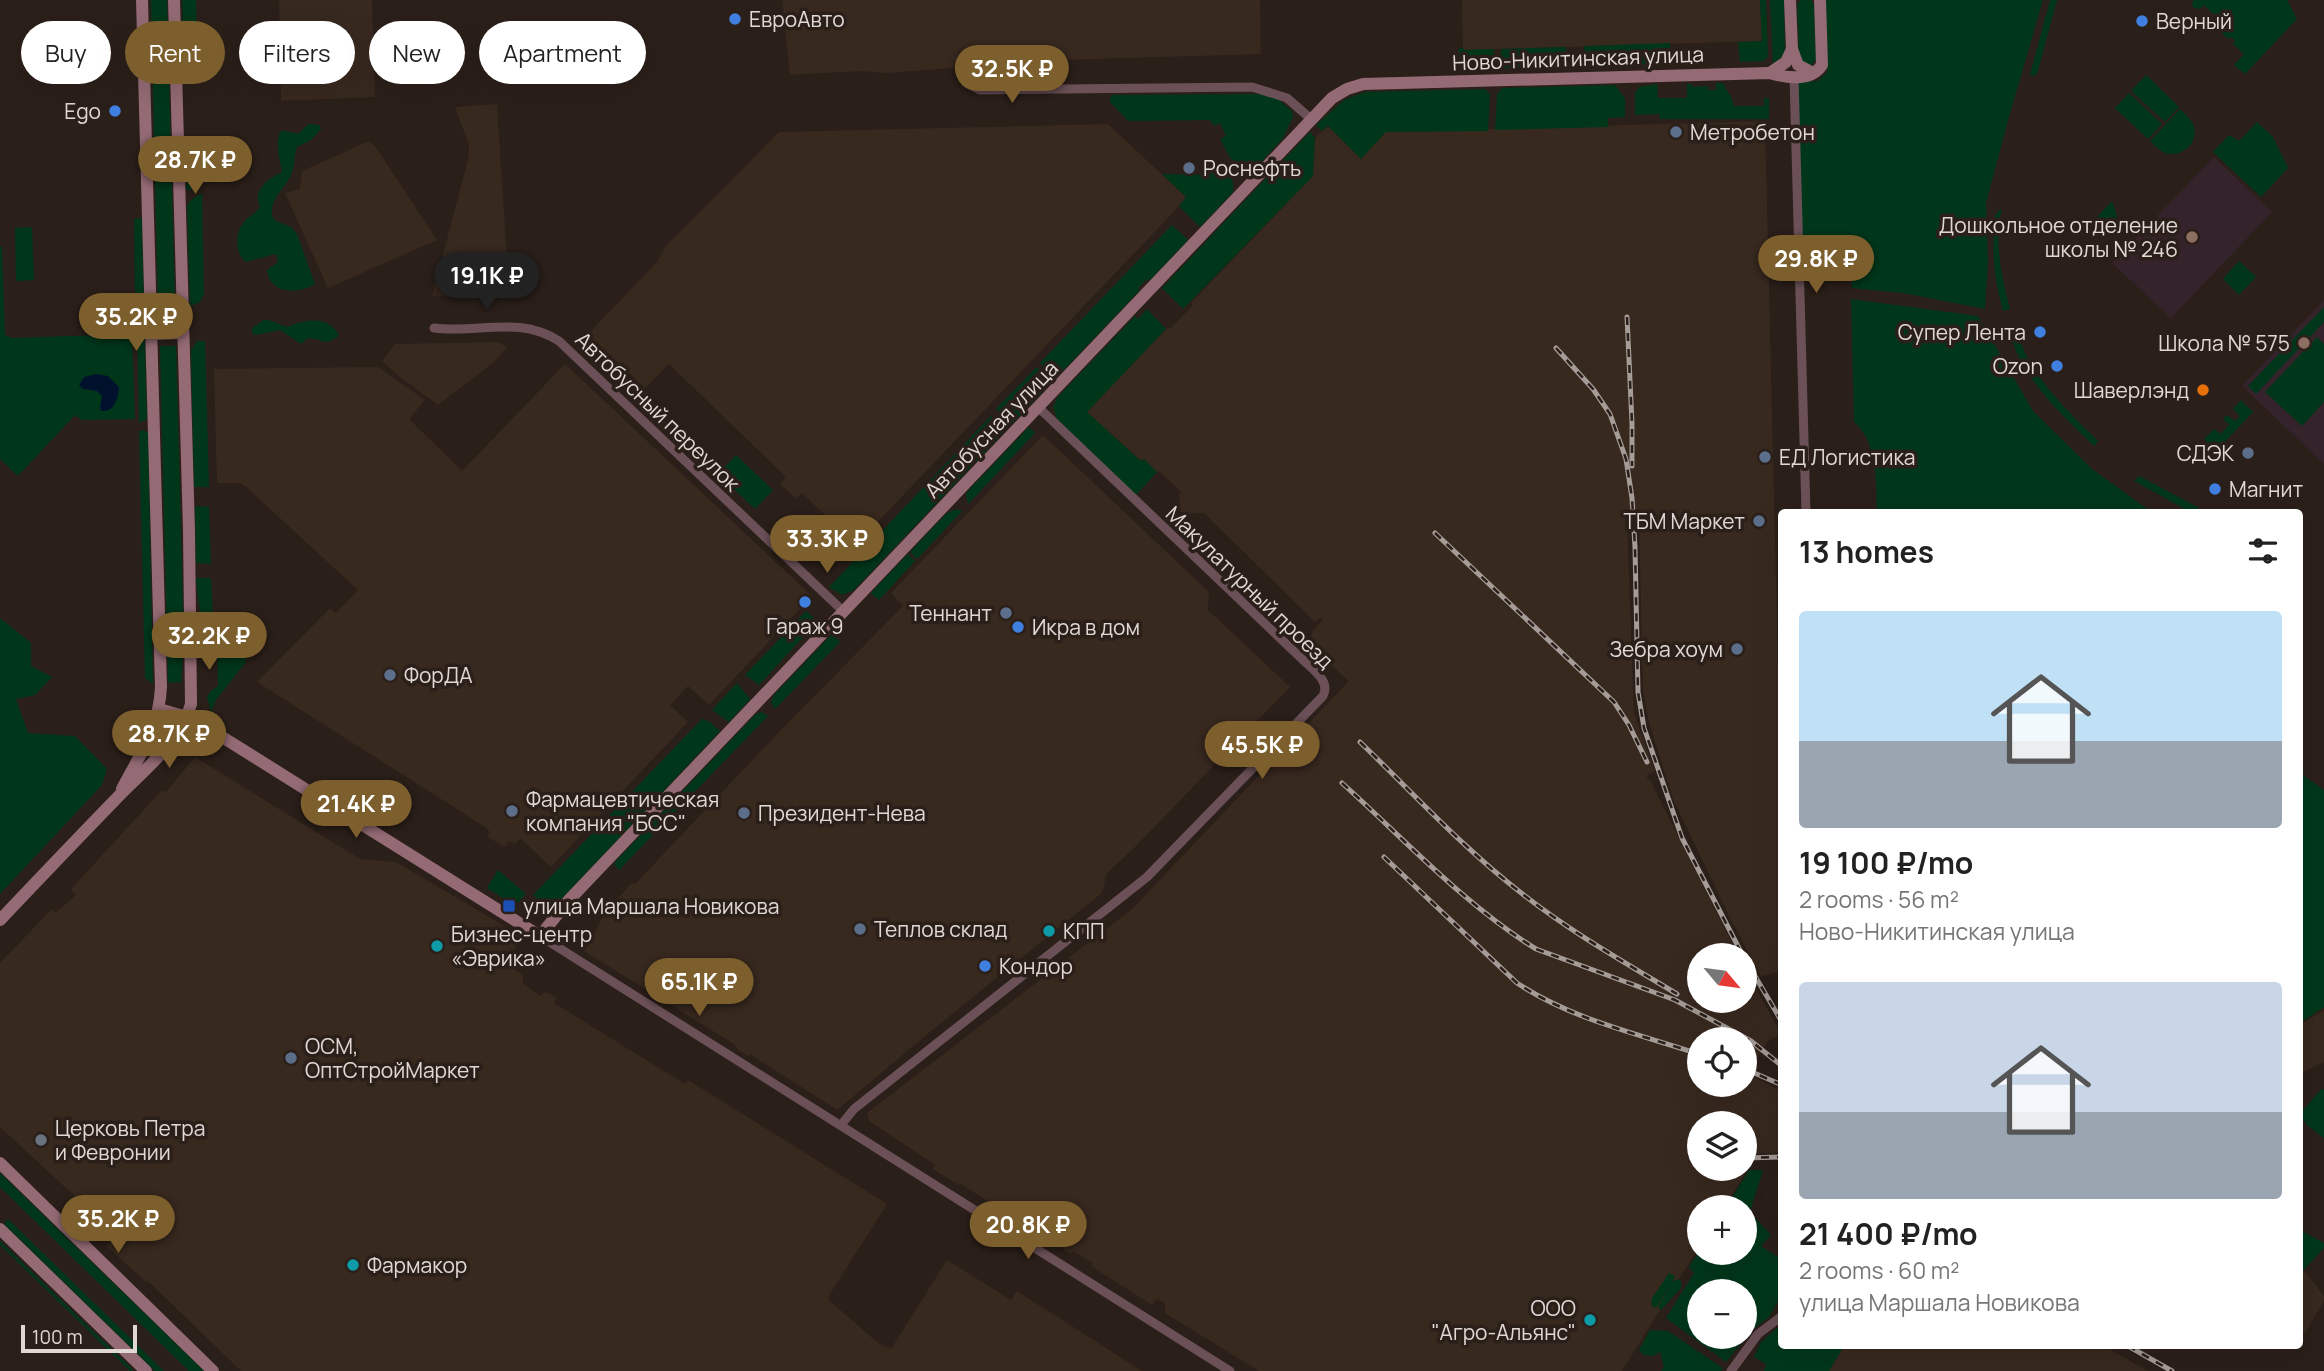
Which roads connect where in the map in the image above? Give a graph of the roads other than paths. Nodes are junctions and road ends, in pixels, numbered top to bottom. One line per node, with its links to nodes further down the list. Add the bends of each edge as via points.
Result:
1 (142, 0): 14 (street)
2 (174, 0): 13 (street)
3 (1820, 1): 7 (street, via 1822,59)
4 (1792, 2): 5 (street)
5 (1792, 49): 6 (street, via 1786,62); 7 (street, via 1798,65)
6 (1770, 73): 8 (street, Ново-Никитинская улица); 10 (street, Ново-Никитинская улица)
7 (1814, 73): 8 (street)
8 (1794, 77): 16 (street)
9 (966, 83): 11 (street, via 980,90 1252,87 1287,98)
10 (1363, 83): 11 (street, Автобусная улица, via 1332,98)
11 (1311, 120): 15 (street, Автобусная улица)
12 (434, 328): 17 (street, Автобусный переулок, via 519,326 549,334)
13 (182, 333): 14 (street); 19 (street, via 192,685)
14 (152, 334): 18 (street)
15 (1038, 407): 17 (street, Автобусная улица); 23 (street, Макулатурный проезд, via 1302,659 1325,682 1326,690 1147,877 854,1109)
16 (1806, 509)
17 (844, 612): 22 (street, Автобусная улица)
18 (159, 709): 19 (street); 20 (street, via 152,734)
19 (187, 718): 20 (street, via 148,769); 22 (street)
20 (119, 795): 21 (street)
21 (0, 920)
22 (540, 936): 23 (street)
23 (841, 1125): 29 (street)
24 (0, 1163): 28 (street)
25 (0, 1229): 27 (street)
26 (1778, 1319): 30 (street, via 1758,1334)
27 (146, 1371)
28 (214, 1371)
29 (1230, 1371)
30 (1731, 1371)

